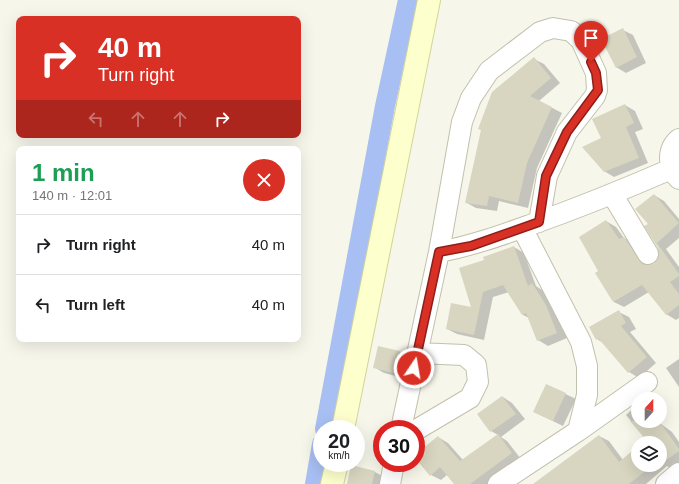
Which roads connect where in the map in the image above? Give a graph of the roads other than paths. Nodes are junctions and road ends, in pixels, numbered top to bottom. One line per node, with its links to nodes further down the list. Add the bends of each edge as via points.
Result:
1 (429, 0): 10 (street)
2 (679, 139): 3 (street, via 671,150 670,159)
3 (675, 174): 4 (street)
4 (612, 194): 5 (street); 7 (street)
5 (530, 225): 6 (street, via 471,246); 6 (street, via 546,176 567,132 598,90 596,73 581,40 571,31 562,29 553,28 540,32 489,71 471,98 462,122); 13 (street, via 581,342 587,366 587,395)
6 (439, 252): 8 (street)
7 (648, 254)
8 (417, 353): 11 (street); 12 (street, via 464,355 476,365 478,382 470,398)
9 (647, 382): 13 (street)
10 (345, 420)
11 (403, 420)
12 (425, 425)
13 (578, 431): 18 (street)
14 (334, 472): 16 (street)
15 (392, 472): 17 (street)
16 (332, 484)
17 (390, 484)
18 (498, 484)

